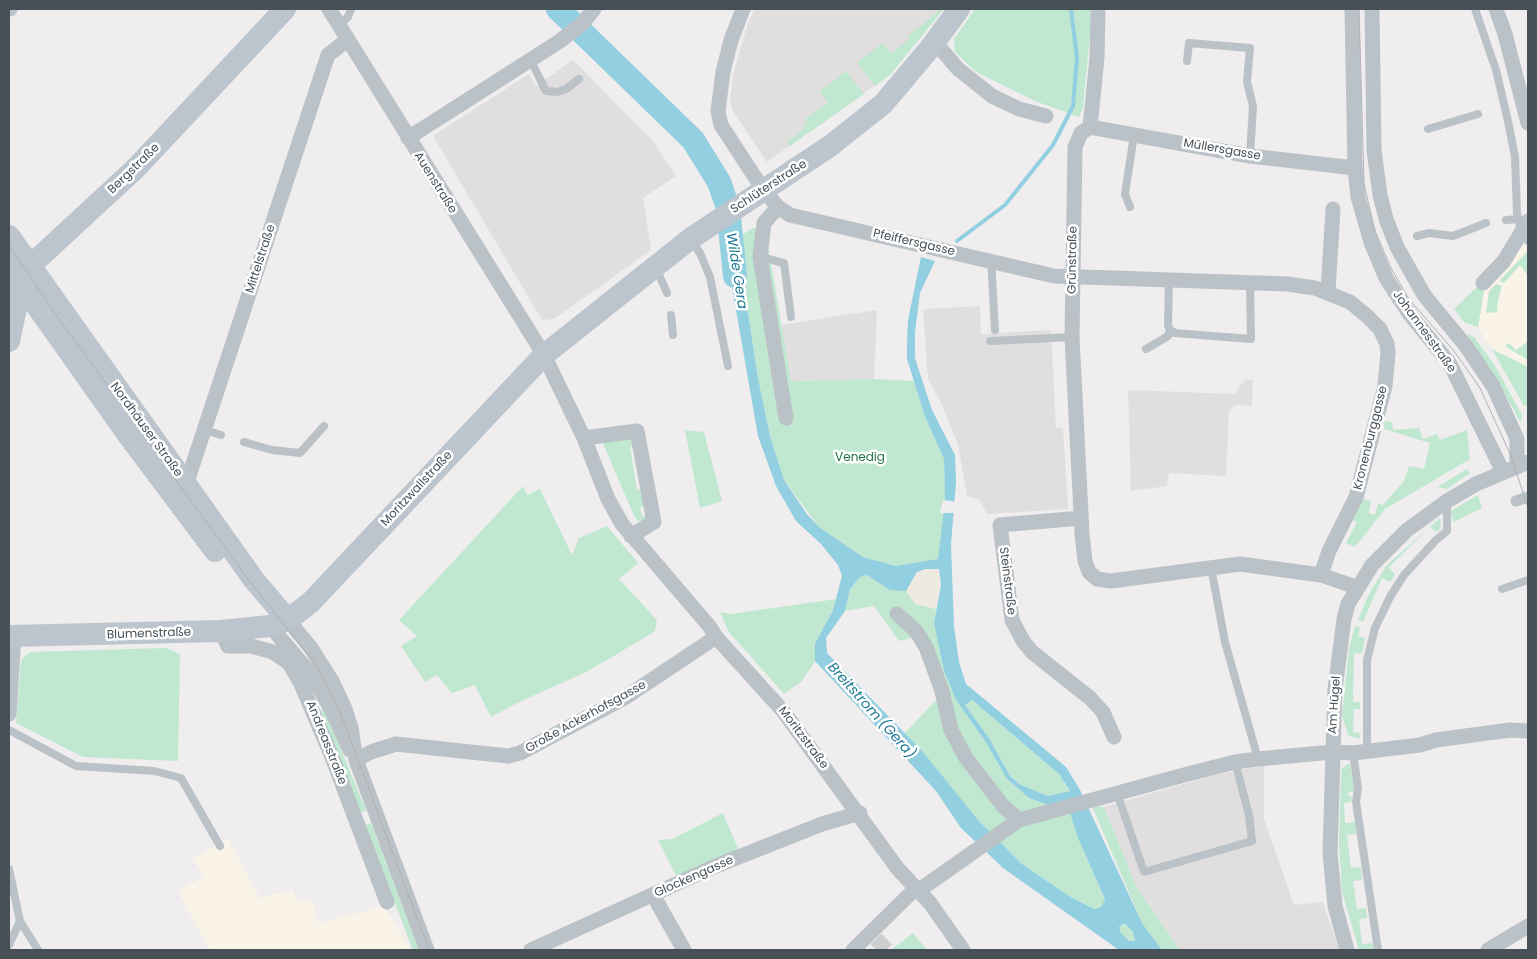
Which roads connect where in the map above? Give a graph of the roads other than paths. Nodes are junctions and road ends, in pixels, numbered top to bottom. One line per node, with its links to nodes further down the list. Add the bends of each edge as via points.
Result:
1 (286, 9): 39 (main road, Bergstraße, via 136,168)
2 (329, 9): 12 (street, Auenstraße)
3 (351, 9): 12 (lane, via 348,17)
4 (594, 9): 15 (street, via 583,23)
5 (743, 9): 27 (street, via 723,72 718,111 721,125)
6 (959, 9): 14 (main road, Schlüterstraße)
7 (1098, 9): 21 (street)
8 (1352, 9): 26 (street, Johannesstraße)
9 (1372, 9): 63 (street, Johannesstraße, via 1374,150 1386,219 1397,247 1424,294 1493,386)
10 (1475, 9): 32 (lane, via 1496,70)
11 (1496, 9): 20 (street)
12 (338, 25): 13 (street, Auenstraße)
13 (348, 40): 24 (street, Auenstraße); 59 (street, Mittelstraße, via 328,55)
14 (935, 42): 19 (street, via 958,69 992,96 1019,109); 27 (main road, Schlüterstraße, via 882,104)
15 (530, 61): 17 (lane, via 546,91 566,89); 24 (street)
16 (1187, 61): 25 (lane, via 1190,43 1250,48 1247,82 1253,106)
17 (580, 79)
18 (1478, 114): 22 (lane)
19 (1046, 116)
20 (1528, 123)
21 (1090, 127): 23 (street, Müllersgasse); 40 (street, Grünstraße, via 1081,133 1076,147)
22 (1428, 129)
23 (1134, 135): 25 (street, Müllersgasse); 28 (lane, via 1125,194)
24 (408, 138): 55 (street, Auenstraße)
25 (1250, 156): 26 (street, Müllersgasse)
26 (1354, 168): 65 (street, Johannesstraße, via 1366,228 1386,278 1408,312 1450,364)
27 (771, 199): 33 (main road, Schlüterstraße, via 737,207); 36 (street, Schlüterstraße); 37 (street, Pfeiffersgasse, via 790,215)
28 (1130, 207)
29 (1333, 209): 44 (street)
30 (1506, 220): 32 (lane)
31 (1486, 223): 35 (lane, via 1453,236 1429,233)
32 (1524, 228): 43 (street, via 1504,261)
33 (699, 233): 38 (main road, Schlüterstraße); 56 (lane, via 700,253 710,277)
34 (9, 236): 39 (main road, Nordhäuser Straße)
35 (1417, 236)
36 (760, 256): 47 (lane, via 784,263); 57 (street, Schlüterstraße)
37 (991, 260): 40 (street, Pfeiffersgasse, via 1054,276); 48 (lane)
38 (656, 268): 45 (lane); 55 (main road, Schlüterstraße)
39 (20, 272): 52 (main road); 66 (main road, Nordhäuser Straße); 78 (main road, Nordhäuser Straße, via 128,435)
40 (1072, 277): 41 (street, Kronenburggasse); 51 (street, Grünstraße)
41 (1169, 279): 42 (street, Kronenburggasse); 49 (lane)
42 (1250, 282): 44 (street, Kronenburggasse, via 1287,284); 49 (lane, via 1251,338 1182,334)
43 (1483, 284)
44 (1328, 292): 73 (street, Kronenburggasse, via 1350,302 1380,330 1388,353 1383,394 1356,497 1329,551)
45 (667, 293)
46 (671, 315): 50 (lane)
47 (791, 317)
48 (995, 330)
49 (1170, 330): 54 (lane, via 1168,336)
50 (673, 335)
51 (1072, 337): 53 (lane); 70 (street, Grünstraße)
52 (9, 341)
53 (990, 341)
54 (1146, 349)
55 (544, 355): 61 (street, Moritzstraße); 78 (main road, Moritzwallstraße, via 318,594)
56 (728, 366)
57 (786, 418)
58 (324, 426): 62 (lane, via 300,454)
59 (205, 430): 60 (lane); 66 (street, Mittelstraße)
60 (221, 435)
61 (584, 438): 71 (street, Moritzstraße, via 608,499); 71 (street, via 637,431 654,522)
62 (244, 442)
63 (1523, 443): 64 (street, Johannesstraße)
64 (1523, 464): 65 (street, Am Hügel)
65 (1502, 472): 68 (street, Am Hügel)
66 (186, 485): 78 (main road, Nordhäuser Straße, via 254,580)
67 (1528, 497): 69 (street)
68 (1447, 501): 75 (street, Am Hügel, via 1389,546); 87 (lane, via 1447,532 1404,575 1375,628 1367,660)
69 (1516, 501)
70 (1081, 518): 72 (street, Grünstraße, via 1087,568 1097,579 1111,581); 85 (street, Steinstraße, via 1000,525 1012,620 1032,652 1103,712)
71 (631, 536): 81 (street, Moritzstraße)
72 (1211, 567): 73 (street, via 1262,565); 88 (lane, via 1225,642)
73 (1321, 575): 75 (street)
74 (1528, 580): 76 (lane)
75 (1356, 587): 86 (street, Am Hügel, via 1344,619 1335,690)
76 (1502, 589)
77 (897, 614): 93 (street, via 916,631 926,647 952,730 966,758 1003,806)
78 (279, 623): 79 (main road, Blumenstraße); 89 (street, Andreasstraße, via 311,648 332,681 351,728)
79 (221, 631): 80 (main road, Blumenstraße); 98 (street, Andreasstraße, via 228,646 250,646 273,652 289,662 329,749)
80 (12, 636): 82 (street)
81 (716, 637): 89 (street, Große Ackerhofsgasse, via 626,697 520,753 508,756 396,744); 92 (street, Moritzstraße, via 783,711)
82 (9, 714)
83 (9, 730): 94 (lane, via 76,766 154,771 181,778)
84 (1528, 731): 87 (street, via 1510,730)
85 (1114, 737)
86 (1332, 752): 87 (street); 88 (street); 108 (street, Am Hügel, via 1331,872 1339,927)
87 (1360, 752): 109 (lane, via 1356,802)
88 (1258, 759): 90 (street)
89 (356, 760): 103 (street, Andreasstraße)
90 (1235, 762): 91 (street); 91 (lane, via 1252,841 1144,872)
91 (1117, 793): 93 (street)
92 (860, 813): 96 (street, Moritzstraße); 97 (street, Glockengasse, via 822,824)
93 (1019, 820): 96 (street)
94 (220, 846)
95 (9, 869): 99 (lane)
96 (916, 890): 106 (street, via 872,936); 107 (street, Moritzstraße)
97 (653, 895): 104 (street, Glockengasse); 105 (street)
98 (387, 902)
99 (20, 921): 101 (lane); 102 (lane)
100 (1528, 926): 110 (street)
101 (9, 946)
102 (38, 950)
103 (427, 950)
104 (531, 950)
105 (684, 950)
106 (853, 950)
107 (963, 950)
108 (1347, 950)
109 (1378, 950)
110 (1488, 950)

